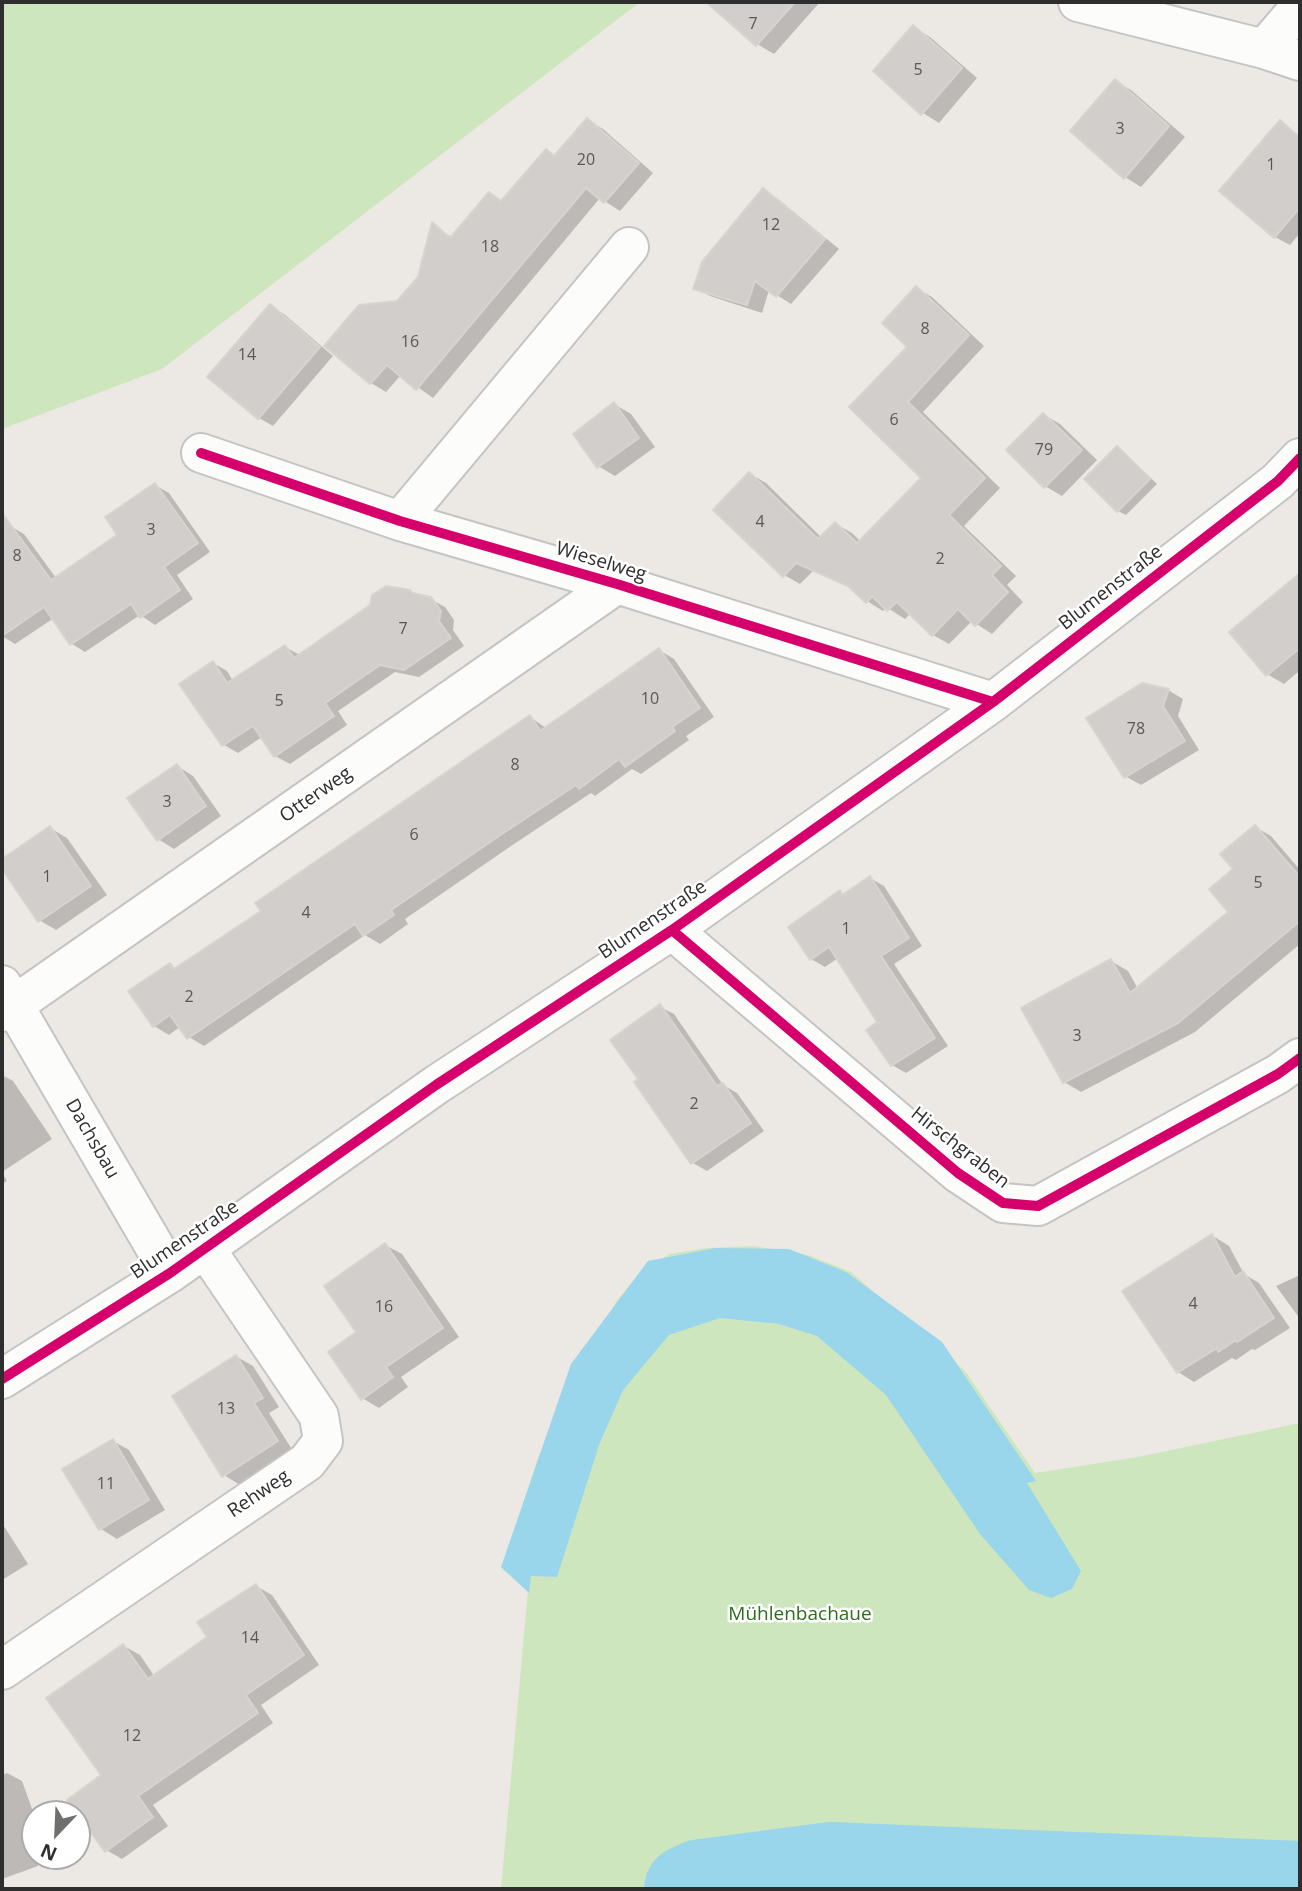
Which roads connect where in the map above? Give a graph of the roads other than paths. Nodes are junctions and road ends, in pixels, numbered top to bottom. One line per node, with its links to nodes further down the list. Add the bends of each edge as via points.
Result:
1 (1078, 2): 3 (street)
2 (1300, 7): 3 (street)
3 (1264, 49): 4 (street)
4 (1300, 61)
5 (629, 247): 8 (street)
6 (201, 453): 8 (street, Wieselweg)
7 (1300, 458): 10 (street, Blumenstraße, via 1278,481)
8 (400, 521): 9 (street, Wieselweg)
9 (617, 584): 10 (street, Wieselweg); 12 (street, Otterweg)
10 (993, 702): 11 (street, Blumenstraße)
11 (672, 930): 13 (street, Hirschgraben, via 958,1173 1003,1203 1038,1206); 14 (street, Blumenstraße, via 436,1085)
12 (6, 1001): 15 (street, Dachsbau)
13 (1300, 1058)
14 (205, 1248): 15 (street, Blumenstraße); 17 (street, Rehweg, via 319,1416 323,1441 307,1462)
15 (170, 1273): 16 (street, Blumenstraße)
16 (2, 1379)
17 (2, 1670)

